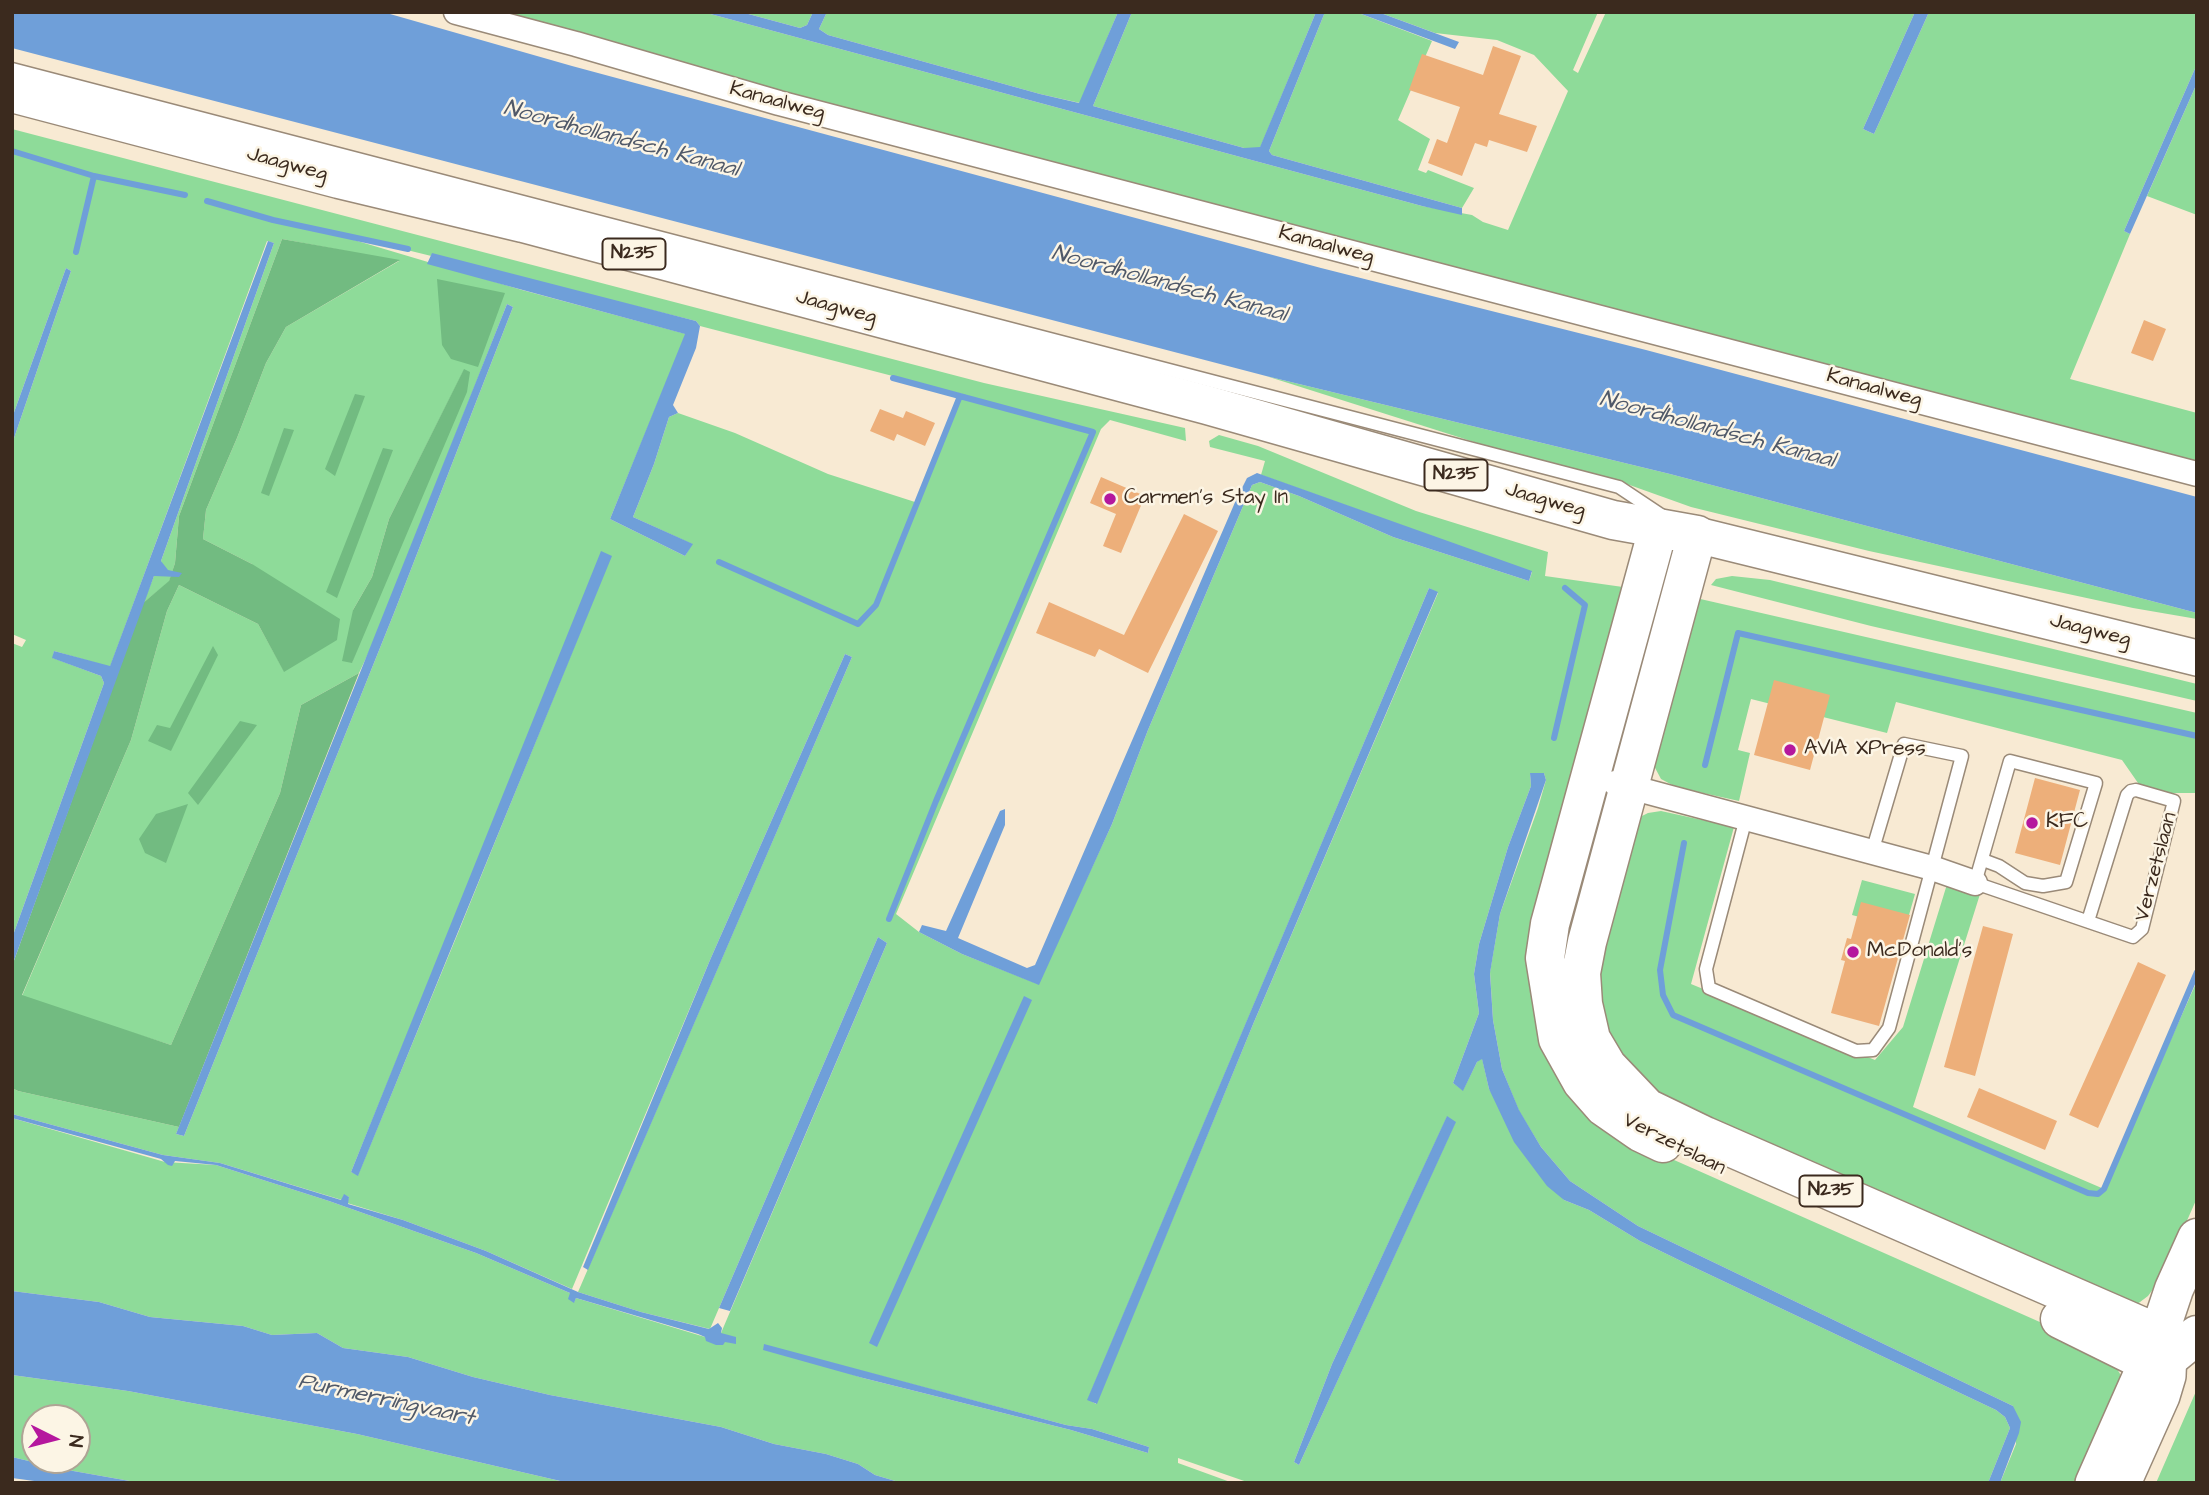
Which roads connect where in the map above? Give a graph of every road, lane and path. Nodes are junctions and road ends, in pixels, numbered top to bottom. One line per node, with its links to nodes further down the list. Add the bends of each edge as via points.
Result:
1 (456, 12): 4 (street, Kanaalweg, via 793,107)
2 (12, 69): 5 (lane, Jaagweg, via 1619,487)
3 (12, 93): 5 (main road, Jaagweg / N235, via 1255,418 1613,520)
4 (2197, 474)
5 (1653, 518): 6 (main road, Jaagweg / N235); 8 (main road, Verzetslaan / N235)
6 (1697, 535): 7 (main road, Jaagweg / N235); 9 (main road, Verzetslaan / N235)
7 (2197, 658)
8 (1591, 778): 9 (street); 16 (main road, Verzetslaan / N235, via 1550,924 1545,958 1558,1039 1582,1082 1604,1107 1653,1138 2096,1335)
9 (1629, 787): 10 (street, Verzetslaan); 16 (main road, Verzetslaan / N235, via 1581,973 1591,1039 1607,1066 1647,1108)
10 (1746, 818): 11 (street, Verzetslaan); 12 (lane, via 1706,970 1709,988 1856,1051 1873,1050 1889,1028)
11 (1872, 852): 12 (street, Verzetslaan); 12 (lane, via 1904,744 1962,756)
12 (1932, 868): 13 (street, Verzetslaan)
13 (1979, 872): 13 (lane, Verzetslaan, via 1999,866 2025,883 2066,882 2096,783 2010,761); 14 (lane, Verzetslaan)
14 (2088, 921): 14 (lane, Verzetslaan, via 2127,937 2142,929 2174,801 2136,790 2127,795)
15 (2197, 1238): 16 (main road, via 2174,1289)
16 (2174, 1349): 17 (main road); 18 (main road, via 2162,1396); 19 (main road)
17 (2093, 1483)
18 (2123, 1483)
19 (2140, 1483)

